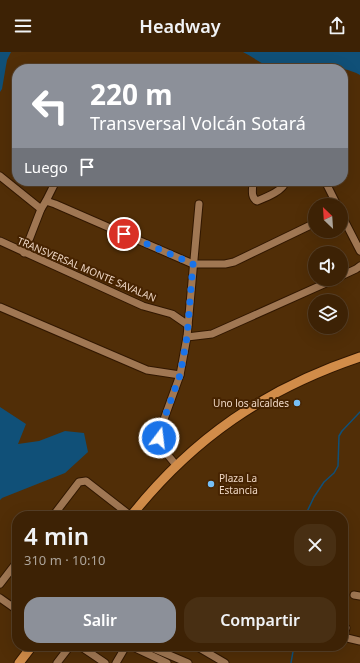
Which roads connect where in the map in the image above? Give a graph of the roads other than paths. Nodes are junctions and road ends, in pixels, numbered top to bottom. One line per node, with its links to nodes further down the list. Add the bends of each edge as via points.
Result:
1 (0, 176): 3 (street)
2 (12, 186): 11 (street)
3 (12, 186)
4 (54, 186): 9 (street)
5 (253, 186): 6 (street, via 252,196 257,201)
6 (284, 186)
7 (328, 186): 8 (street)
8 (334, 198)
9 (46, 202): 11 (street); 17 (street)
10 (199, 204): 17 (street)
11 (41, 209): 16 (street)
12 (308, 226): 17 (street, via 234,262)
13 (348, 228): 15 (street)
14 (0, 241): 16 (street, TRANSVERSAL MONTE SAVALAN)
15 (360, 251)
16 (24, 253): 22 (street, TRANSVERSAL MONTE SAVALAN, via 143,306 172,314)
17 (193, 264): 22 (street)
18 (360, 266): 19 (street)
19 (348, 272)
20 (318, 286): 23 (street, via 212,334)
21 (0, 307): 25 (street, via 147,370)
22 (188, 324): 23 (street)
23 (187, 337): 25 (street)
24 (360, 357): 26 (main road, via 316,373 253,406 224,425)
25 (180, 375): 26 (street, via 159,433 161,444)
26 (176, 465): 29 (main road)
27 (57, 511): 28 (street, via 82,481 86,481)
28 (125, 511)
29 (135, 511)
30 (12, 568): 31 (street)
31 (0, 584)
32 (0, 598): 33 (street)
33 (12, 606)
34 (348, 639): 35 (street)
35 (360, 641)
36 (28, 651): 44 (main road)
37 (66, 651): 45 (street)
38 (87, 651): 46 (street)
39 (123, 651): 47 (street)
40 (143, 651): 43 (street)
41 (155, 651): 43 (street)
42 (205, 651): 49 (street)
43 (167, 661): 48 (street)
44 (19, 663)
45 (57, 663)
46 (105, 663)
47 (116, 663)
48 (188, 663)
49 (225, 663)

